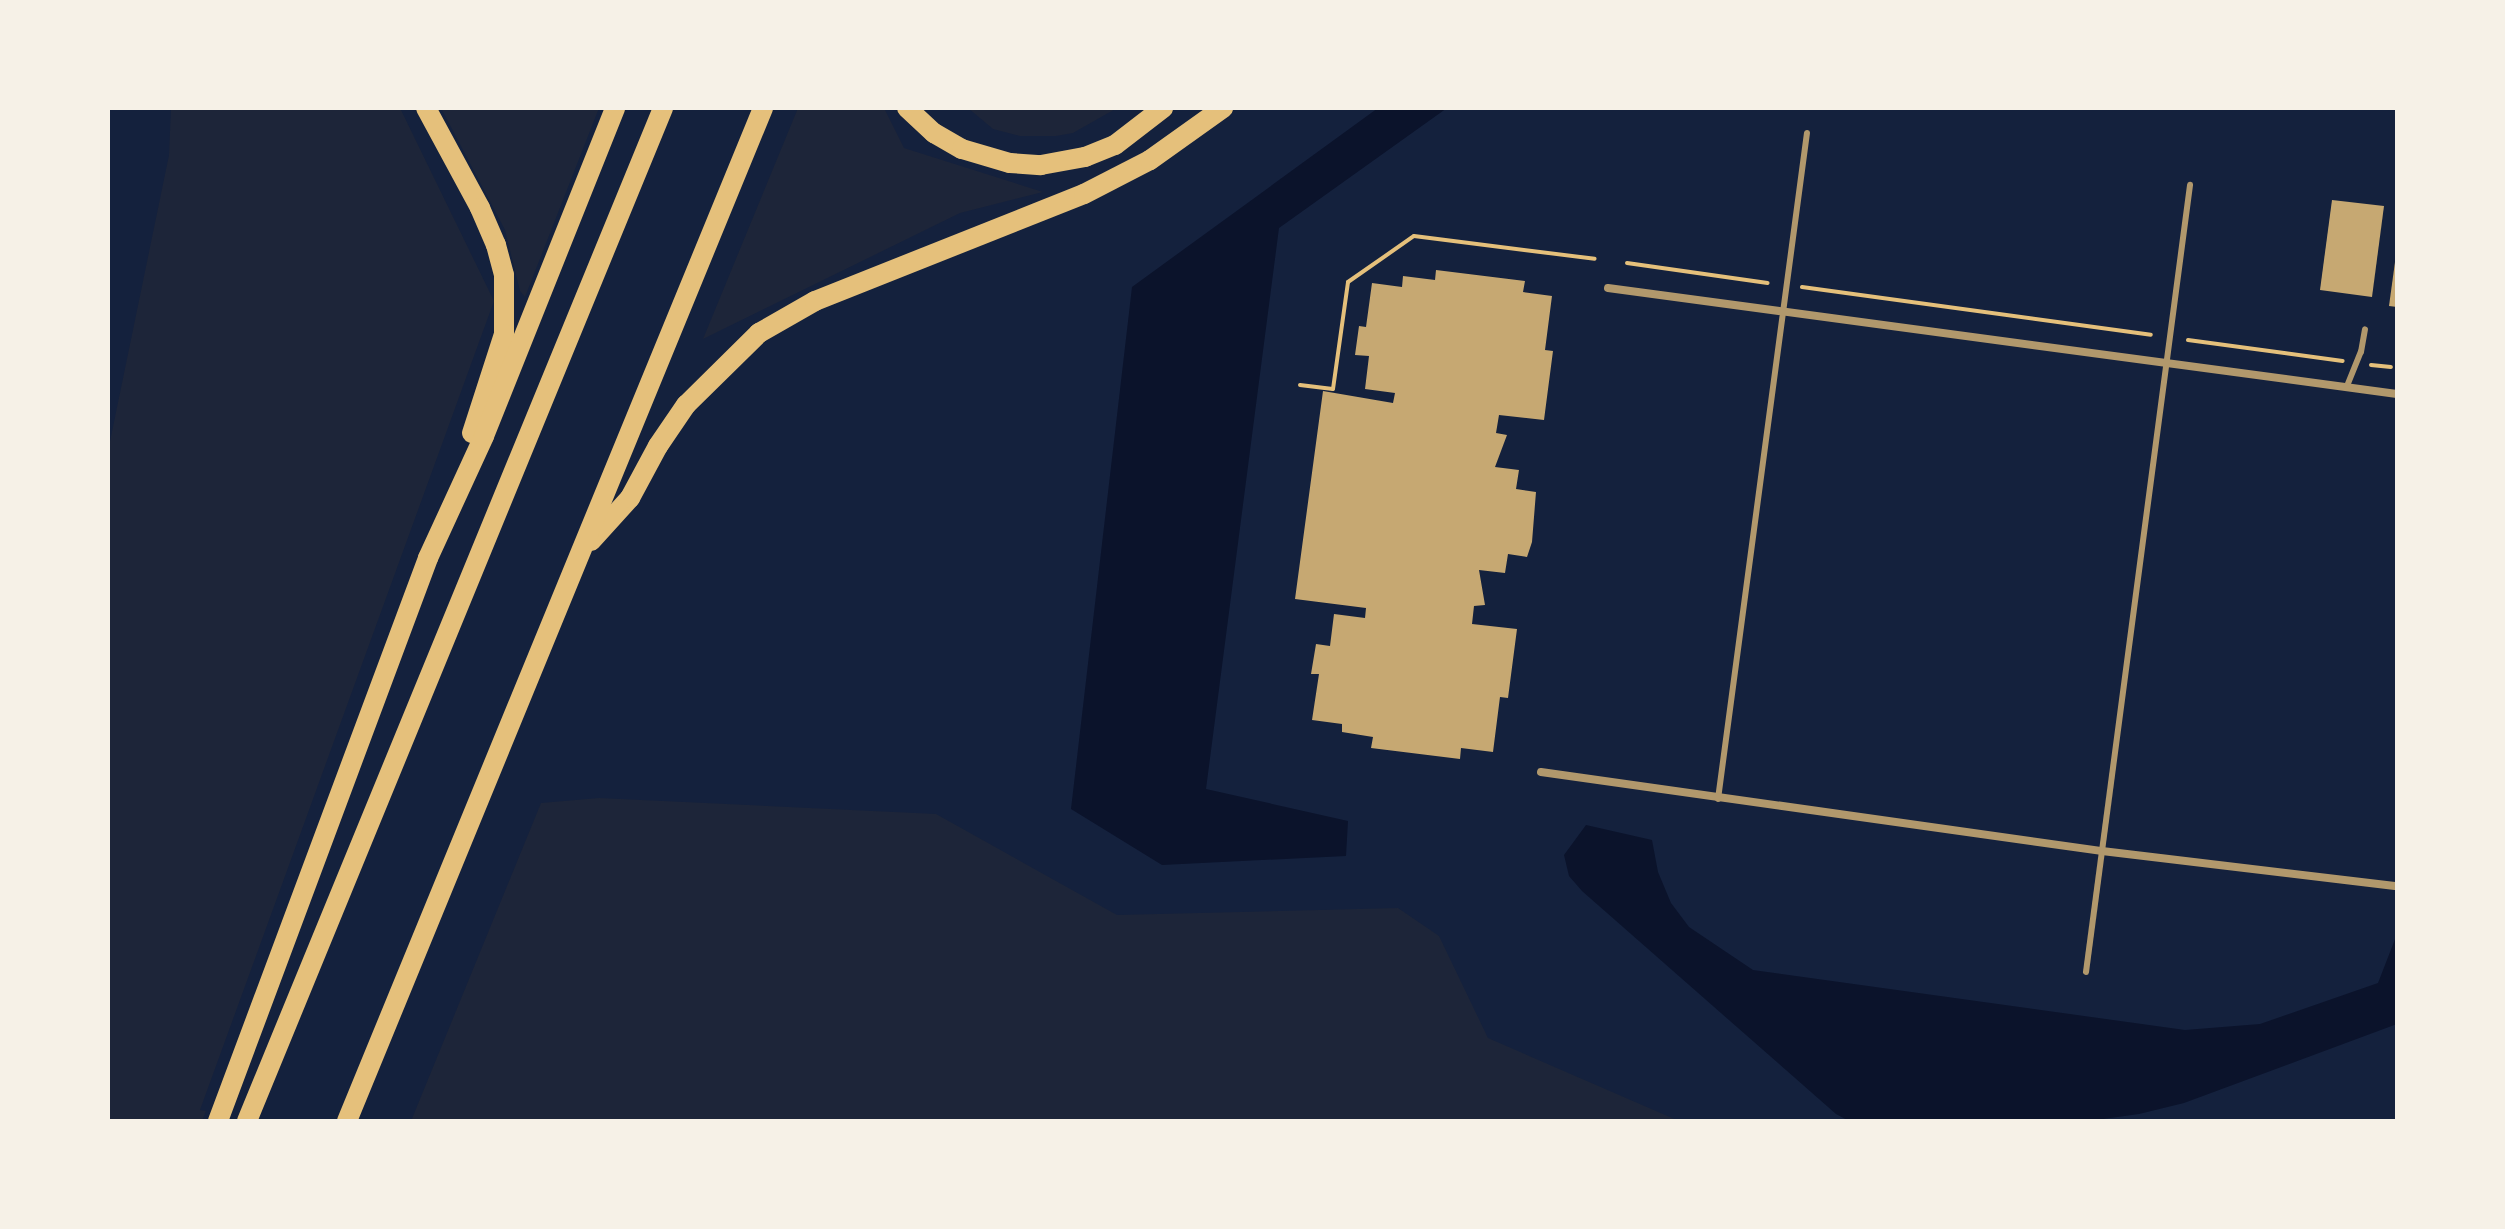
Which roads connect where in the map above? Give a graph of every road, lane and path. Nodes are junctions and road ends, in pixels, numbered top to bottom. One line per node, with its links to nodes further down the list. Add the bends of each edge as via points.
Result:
1 (426, 108): 26 (highway, via 496,245 506,292 501,347)
2 (615, 108): 26 (highway, via 484,436)
3 (663, 108): 34 (highway)
4 (763, 108): 27 (highway)
5 (907, 108): 6 (highway, via 962,149 1010,163 1041,165 1101,152)
6 (1163, 108)
7 (1223, 108): 27 (highway, via 1150,160 1107,183 815,301 759,333 686,405 630,498)
8 (1807, 133): 15 (lane)
9 (2190, 185): 20 (lane)
10 (1595, 259): 23 (path, via 1414,236 1348,282 1333,389)
11 (1627, 263): 12 (path)
12 (1768, 283)
13 (1802, 287): 17 (path)
14 (1608, 288): 15 (street)
15 (1783, 313): 20 (street); 29 (lane)
16 (2365, 329): 24 (lane)
17 (2151, 335)
18 (2188, 340): 19 (path)
19 (2343, 361)
20 (2167, 364): 24 (street); 30 (lane)
21 (2371, 365): 22 (path)
22 (2391, 367)
23 (1300, 385)
24 (2347, 386): 25 (street)
25 (2397, 394)
26 (449, 507): 33 (highway)
27 (580, 554): 35 (highway)
28 (1541, 772): 29 (street)
29 (1718, 799): 30 (street)
30 (2102, 851): 31 (street); 32 (lane)
31 (2397, 886)
32 (2086, 972)
33 (218, 1121)
34 (247, 1121)
35 (347, 1121)

